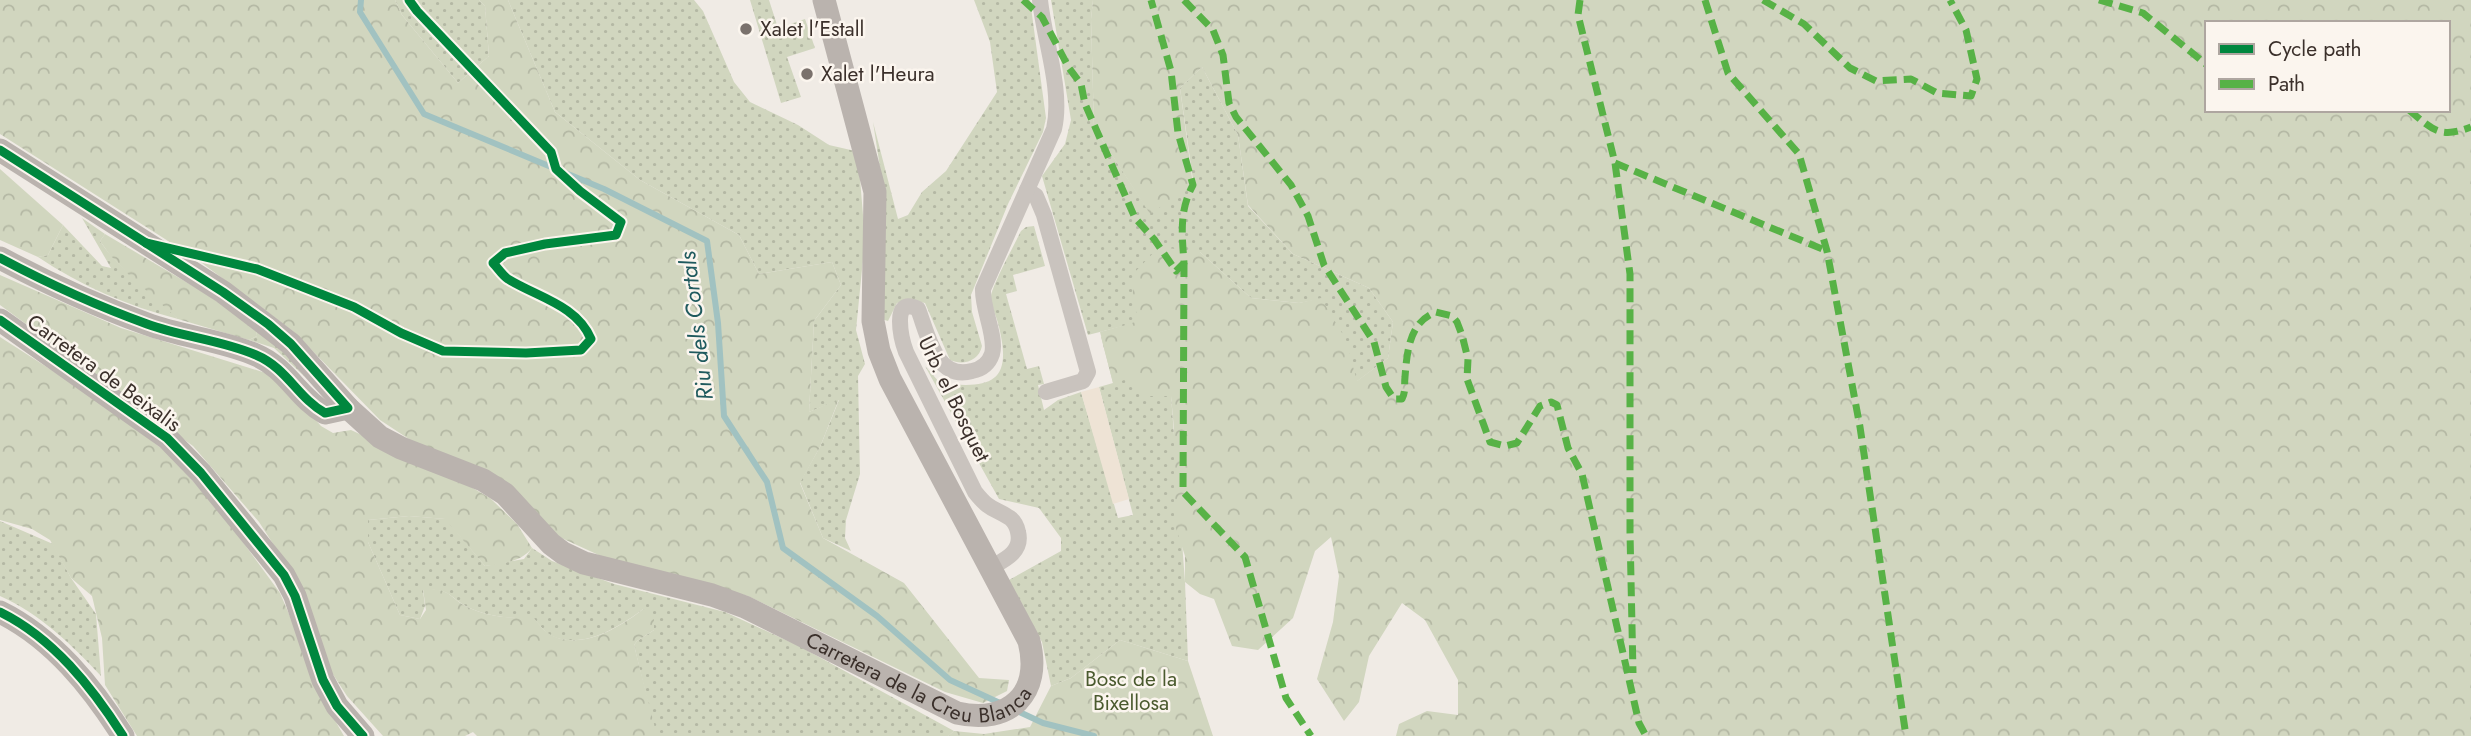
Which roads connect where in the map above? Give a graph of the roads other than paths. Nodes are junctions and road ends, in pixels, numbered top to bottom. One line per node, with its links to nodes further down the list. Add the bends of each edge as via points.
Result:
1 (824, 0): 9 (main road, Carretera de la Creu Blanca, via 875,192 872,312 879,351)
2 (1041, 0): 4 (street, Urb. el Bosquet, via 1057,117)
3 (0, 150): 8 (main road, Carretera de la Creu Blanca, via 268,324)
4 (1027, 190): 7 (street, via 1037,196 1044,215 1088,373 1083,381); 9 (street, Urb. el Bosquet, via 983,289 992,342 988,363 972,372 951,371 942,365 918,309 906,308 899,324 906,352 975,492 992,510 1009,517 1018,531 1016,549)
5 (0, 258): 8 (main road, Carretera de Beixalis, via 149,324 256,355 282,370 325,413)
6 (0, 320): 11 (main road, Carretera de Beixalis, via 167,438 201,473 284,575 296,596 323,680)
7 (1046, 392)
8 (348, 408): 9 (main road, Carretera de la Creu Blanca, via 390,442 483,480 505,494 551,544 573,559 745,607 957,713 974,717 992,716 1016,702 1030,682 1033,658 1029,641)
9 (990, 568)
10 (0, 612): 12 (main road, via 43,639 78,674)
11 (360, 733)
12 (123, 736)

